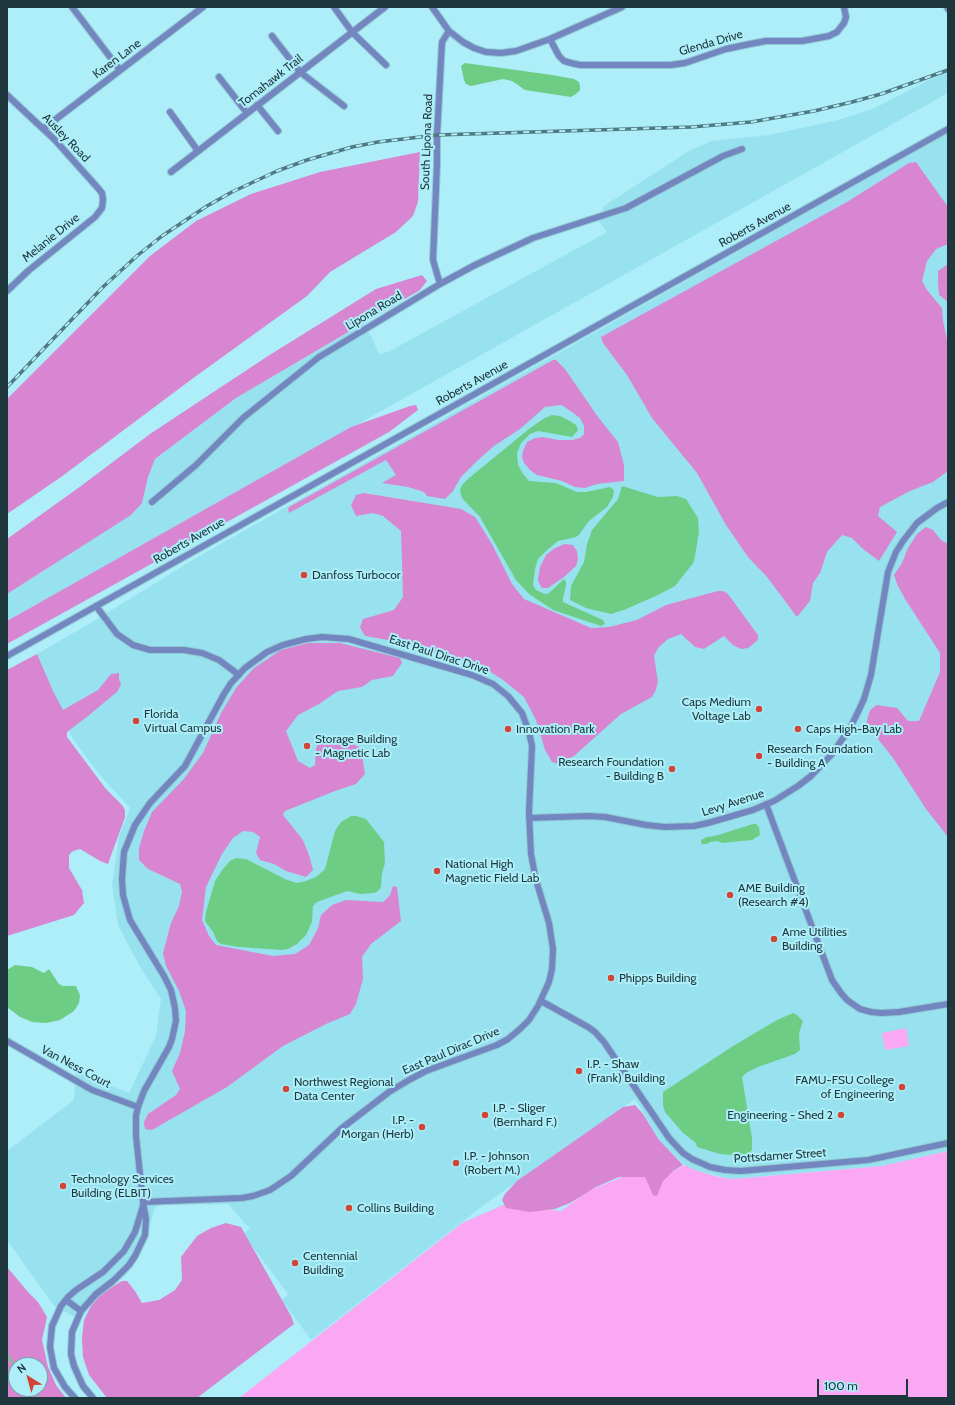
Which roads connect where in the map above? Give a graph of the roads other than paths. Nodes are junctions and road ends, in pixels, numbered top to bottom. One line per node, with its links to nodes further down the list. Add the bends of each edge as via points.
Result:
1 (72, 7): 14 (street)
2 (203, 7): 8 (street, Karen Lane)
3 (334, 7): 10 (street)
4 (385, 7): 10 (street, Tomahawk Trail)
5 (622, 7): 12 (street)
6 (844, 7): 12 (street, Glenda Drive, via 844,23 837,32 829,36 802,41 766,41 726,49 671,65 580,65 564,61)
7 (434, 8): 9 (street)
8 (195, 9): 14 (street, Karen Lane)
9 (449, 31): 12 (street, via 458,39 486,52 516,51); 29 (street, South Lipona Road, via 442,42 437,134 433,260)
10 (352, 32): 13 (street); 15 (street, Tomahawk Trail)
11 (272, 36): 15 (street)
12 (550, 39)
13 (386, 65)
14 (120, 70): 22 (street, Karen Lane)
15 (300, 72): 18 (street, Tomahawk Trail); 19 (street)
16 (219, 77): 21 (street)
17 (7, 95): 22 (street, Ausley Road)
18 (258, 105): 21 (street, Tomahawk Trail); 24 (street)
19 (344, 106)
20 (170, 112): 26 (street)
21 (247, 113): 26 (street, Tomahawk Trail)
22 (43, 129): 28 (street, Ausley Road, via 98,187)
23 (948, 129): 33 (street, Roberts Avenue)
24 (278, 131)
25 (742, 149): 29 (street, Lipona Road, via 723,156 626,208 533,238)
26 (198, 151): 27 (street, Tomahawk Trail)
27 (171, 172)
28 (103, 200): 30 (street, Melanie Drive, via 102,208 95,217)
29 (440, 284): 31 (street, Lipona Road, via 319,358 243,418 196,465)
30 (7, 291)
31 (152, 502)
32 (948, 502): 36 (street, Levy Avenue, via 926,516 910,532 890,564 870,675 864,699 850,728 832,754 811,776 783,796)
33 (96, 606): 34 (street, Roberts Avenue); 35 (street, via 117,634 133,645 150,650 202,653 219,660)
34 (7, 656)
35 (239, 675): 37 (street, East Paul Dirac Drive, via 267,652 293,642 322,637 361,642 487,681 501,690 517,706 529,732 532,746); 41 (street, East Paul Dirac Drive, via 224,694 184,766 141,815 124,852 122,882 130,920 164,976 174,998 175,1008 172,1039)
36 (766, 804): 37 (street, Levy Avenue, via 708,823 683,827 646,825 589,816); 39 (street, via 832,980 847,1000 860,1008 881,1013)
37 (529, 818): 38 (street, East Paul Dirac Drive, via 531,854 553,949 552,969)
38 (541, 1001): 42 (street, Pottsdamer Street, via 595,1032 668,1138 692,1159 710,1167 741,1171 868,1160); 43 (street, East Paul Dirac Drive, via 529,1020 498,1045 426,1071 389,1092 342,1128 291,1176 270,1190 242,1198)
39 (948, 1004)
40 (7, 1041): 41 (street, Van Ness Court, via 92,1090)
41 (138, 1107): 43 (street, East Paul Dirac Drive, via 136,1136)
42 (948, 1143)
43 (143, 1202): 44 (street, via 135,1232 124,1251 103,1272); 45 (street, East Paul Dirac Drive, via 146,1227 135,1256 122,1274 96,1294)
44 (66, 1300): 45 (street); 46 (street, via 52,1326 50,1347 54,1368)
45 (81, 1311): 47 (street, East Paul Dirac Drive, via 72,1332 71,1354 78,1376)
46 (75, 1398)
47 (92, 1398)

